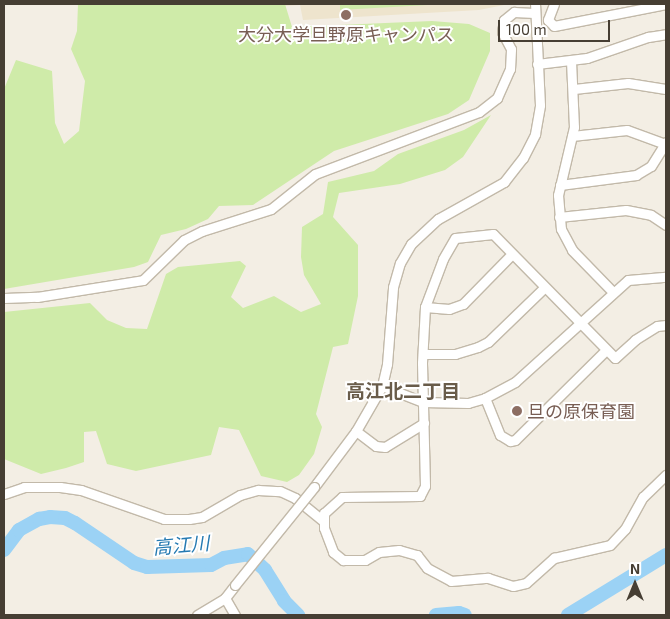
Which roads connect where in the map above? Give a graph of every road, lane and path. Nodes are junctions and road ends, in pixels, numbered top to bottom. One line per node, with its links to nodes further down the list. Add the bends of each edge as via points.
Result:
1 (554, 4): 2 (street, via 548,20 554,26)
2 (666, 4)
3 (535, 8): 6 (street); 18 (street, via 514,12 504,20 502,32 511,49 510,69 497,98 478,112 315,174 271,210 202,231 184,240 143,280 37,298)
4 (666, 34): 5 (street)
5 (571, 61): 6 (street); 7 (street)
6 (537, 64): 24 (street, via 540,105 535,134 523,158 504,182 438,219 412,244 400,263 392,287 387,364)
7 (574, 89): 8 (street, via 628,83); 9 (street)
8 (666, 89)
9 (572, 136): 10 (street, via 627,130); 11 (street)
10 (666, 143): 11 (street, via 651,166 636,175)
11 (560, 185): 12 (street)
12 (559, 217): 13 (street, via 626,210 650,215); 17 (street, via 569,245)
13 (666, 225)
14 (512, 254): 16 (street); 19 (street, via 463,304 448,309); 19 (street, via 493,234 455,238 443,259)
15 (666, 277): 17 (street, via 628,280)
16 (544, 288): 20 (street); 23 (street, via 478,348 455,354)
17 (612, 291): 20 (street)
18 (4, 298)
19 (425, 307): 23 (street)
20 (577, 323): 22 (street); 25 (street, via 515,382)
21 (666, 326): 22 (street, via 657,326 615,358)
22 (606, 350): 25 (street, via 515,440 510,441 500,435)
23 (423, 354): 26 (street)
24 (382, 386): 26 (street); 28 (street)
25 (485, 398): 26 (street, via 468,403)
26 (423, 402): 27 (street)
27 (424, 424): 28 (street, via 385,448 376,446); 31 (street, via 425,486 420,496 342,497 324,512)
28 (356, 431): 32 (street, bridge)
29 (666, 476): 31 (street, via 643,497 625,530 610,545 554,558 526,583 512,586 488,578 451,582 427,568 417,556 399,550 379,552 365,560 343,560 333,552)
30 (4, 494): 31 (street, via 24,487 60,486 81,490 164,519 189,519 202,517 258,490 280,491 295,498)
31 (323, 521)
32 (225, 598): 33 (street); 34 (street)
33 (197, 615)
34 (235, 615)

